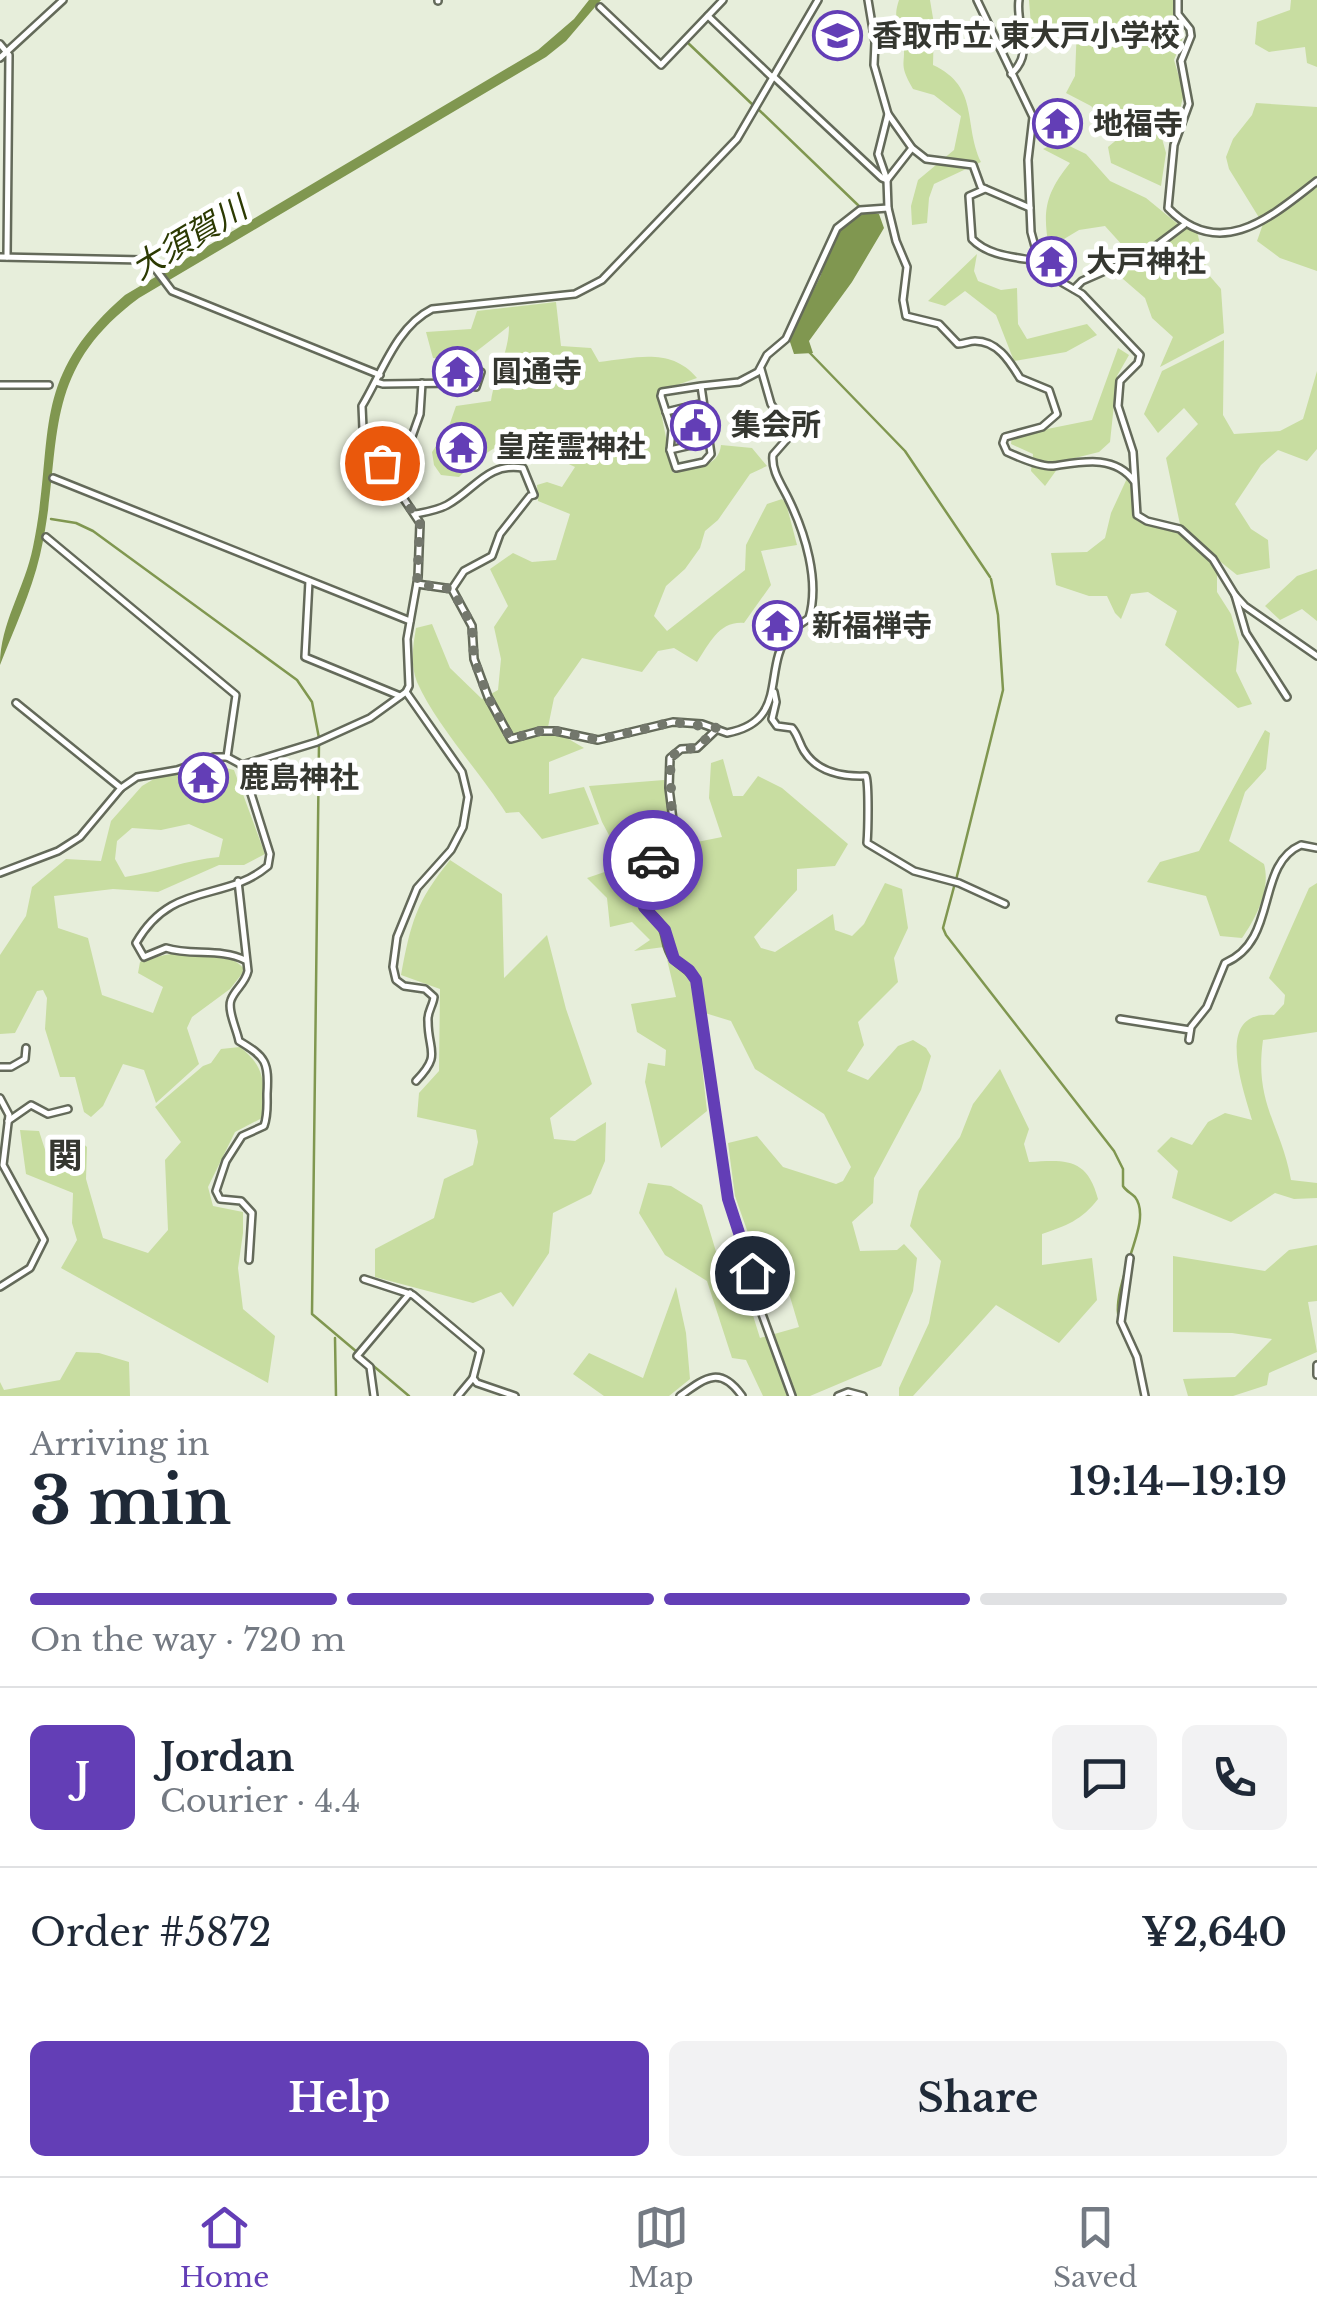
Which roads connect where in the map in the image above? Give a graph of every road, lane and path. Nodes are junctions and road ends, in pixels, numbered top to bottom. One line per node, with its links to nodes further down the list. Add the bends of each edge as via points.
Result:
1 (63, 0): 11 (street)
2 (723, 0): 9 (street)
3 (818, 0): 14 (street)
4 (868, 0): 15 (street, via 874,65)
5 (977, 0): 13 (street)
6 (1019, 0): 13 (street, via 1025,46)
7 (1178, 0): 22 (street, via 1178,14 1190,29 1181,62 1189,104 1174,144 1168,208)
8 (600, 7): 9 (street, via 661,65)
9 (708, 16): 14 (street)
10 (0, 44): 11 (street)
11 (7, 52): 12 (street); 23 (street)
12 (0, 58)
13 (1011, 74): 21 (street, via 1033,117)
14 (772, 76): 17 (street); 28 (street, via 737,139 597,284 575,294 428,310 396,342)
15 (888, 114): 16 (street); 17 (street, via 878,154)
16 (912, 148): 17 (street); 19 (street, via 929,160 973,165)
17 (887, 180): 20 (street)
18 (1317, 181): 22 (street, via 1250,228 1215,234)
19 (985, 189): 21 (street); 24 (street, via 969,196 972,239 981,248)
20 (888, 208): 26 (street, via 860,210 836,228 786,339); 41 (street, via 907,266 908,318 939,324 958,344 981,342 1006,355 1020,378 1053,396 1057,414 1042,427 1005,437 1007,452 1046,465 1104,460)
21 (1030, 208): 24 (street)
22 (1184, 225): 25 (street, via 1148,252)
23 (3, 257): 28 (street, via 143,260 167,286)
24 (1039, 261): 25 (street)
25 (1074, 289): 41 (street, via 1140,355 1120,382 1118,406)
26 (761, 368): 32 (street, via 739,382); 50 (street, via 771,404 788,427 773,466 799,525 813,587 809,618 789,633)
27 (481, 372): 30 (street, via 476,387)
28 (378, 378): 30 (street); 39 (street, via 362,416 366,440)
29 (0, 384): 31 (street)
30 (422, 384): 39 (street, via 410,442 397,445)
31 (48, 385)
32 (700, 386): 33 (street); 35 (street, via 662,392)
33 (703, 403): 34 (street); 37 (street)
34 (684, 408): 35 (street); 36 (street)
35 (666, 412): 38 (street)
36 (687, 421)
37 (709, 441): 38 (street); 38 (street, via 704,462 680,468)
38 (670, 450)
39 (382, 463): 42 (street)
40 (53, 478): 44 (street)
41 (1135, 484): 47 (street, via 1137,515 1180,529 1212,559)
42 (416, 514): 45 (street); 46 (street, via 443,508 499,468 523,468 534,495 500,534 492,556 464,570)
43 (46, 537): 55 (street, via 236,695)
44 (309, 581): 48 (street); 51 (street, via 305,657)
45 (417, 584): 46 (street); 48 (street)
46 (452, 589): 54 (street, via 472,626 474,659 488,697 511,739 556,731 598,740 673,722)
47 (1235, 595): 49 (street); 52 (street, via 1246,633)
48 (410, 622): 51 (street, via 410,681)
49 (1317, 656)
50 (774, 689): 54 (street, via 758,720 728,733); 61 (street, via 772,719 792,728 809,758 831,772 866,776 867,843 914,871)
51 (403, 694): 56 (street, via 335,734); 68 (street, via 462,772 468,797 452,850 417,888 397,937 396,980 434,997 428,1018 433,1057)
52 (1287, 697)
53 (16, 703): 57 (street)
54 (717, 728): 85 (street, via 697,748 670,758 672,820 643,880 643,896 672,956 696,980 728,1199)
55 (227, 758): 56 (street); 57 (street, via 138,776)
56 (242, 766): 60 (street, via 270,859 263,871)
57 (120, 788): 59 (street, via 80,837)
58 (1317, 848): 64 (street, via 1301,845 1282,856 1252,943 1226,962)
59 (0, 873)
60 (238, 881): 62 (street); 62 (street, via 172,903 136,943 144,957 166,948)
61 (1005, 904)
62 (245, 960): 73 (street, via 246,978 231,1008 240,1041 268,1068 268,1113 264,1126 242,1136 216,1191 252,1213)
63 (1120, 1019): 64 (street)
64 (1190, 1030): 65 (street)
65 (1189, 1040)
66 (26, 1048): 67 (street, via 26,1059)
67 (0, 1067)
68 (416, 1082)
69 (0, 1098): 71 (street)
70 (68, 1109): 71 (street, via 48,1114 31,1106)
71 (8, 1121): 75 (street, via 3,1165 44,1240 30,1268)
72 (1130, 1258): 88 (street, via 1120,1322 1138,1357)
73 (249, 1260)
74 (364, 1279): 76 (street)
75 (0, 1287)
76 (410, 1294): 79 (street, via 480,1352); 80 (street, via 359,1354 370,1366)
77 (1317, 1365): 78 (street)
78 (1317, 1375)
79 (473, 1378): 81 (street); 82 (street)
80 (374, 1396)
81 (458, 1396)
82 (516, 1396)
83 (680, 1396): 84 (street, via 718,1376)
84 (742, 1396)
85 (792, 1396)
86 (838, 1396): 87 (street)
87 (863, 1396)
88 (1145, 1396)

